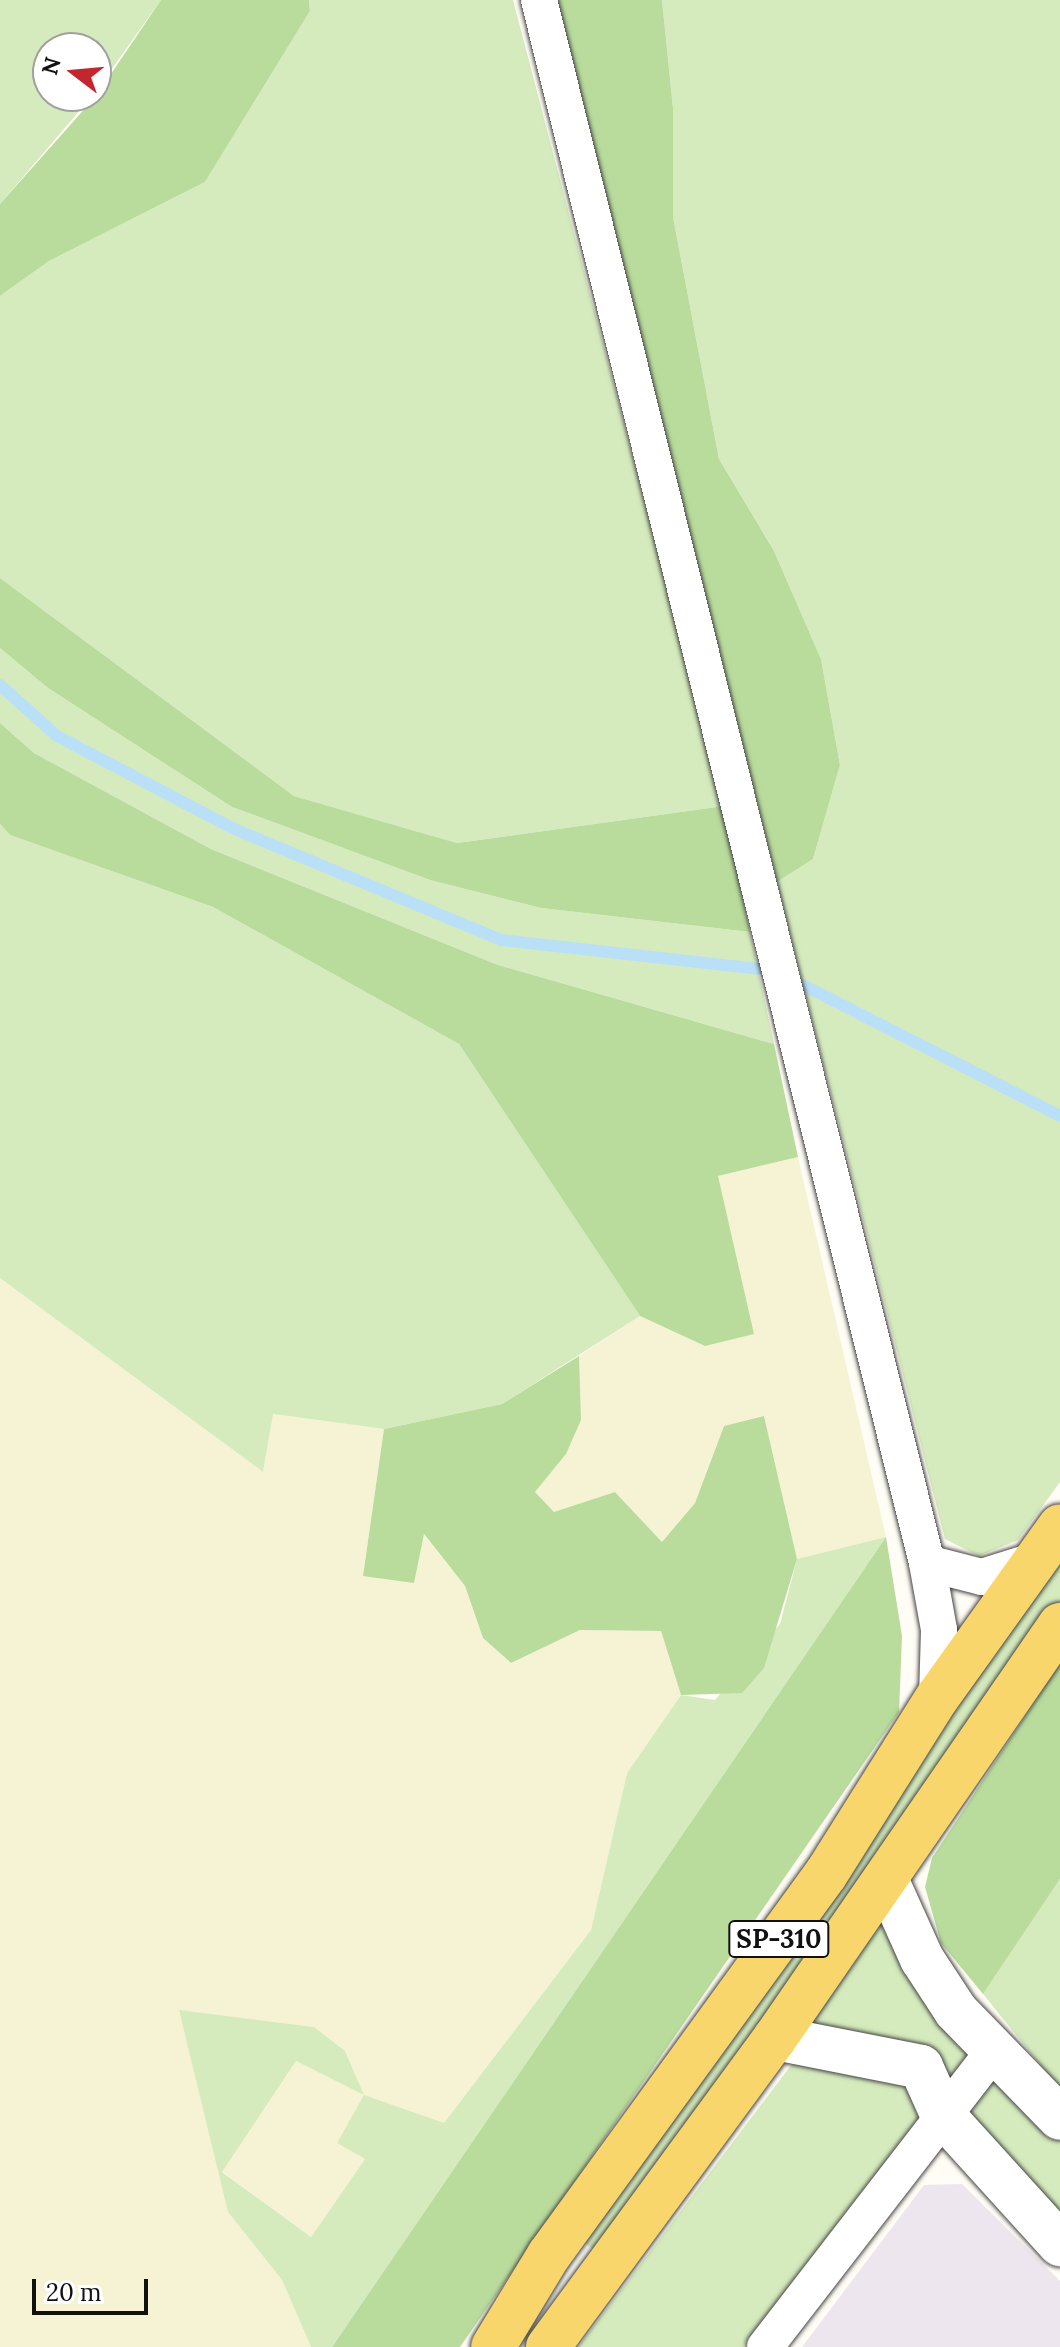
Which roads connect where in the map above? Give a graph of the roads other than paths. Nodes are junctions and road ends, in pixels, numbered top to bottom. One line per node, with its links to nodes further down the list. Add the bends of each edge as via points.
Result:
1 (539, 0): 3 (street)
2 (1048, 1543): 3 (street, via 982,1577); 5 (main road, SP-310)
3 (927, 1563): 5 (street, via 939,1630)
4 (1060, 1625): 6 (main road, SP-310)
5 (937, 1698): 12 (main road, SP-310, via 826,1874 549,2255)
6 (886, 1879): 7 (main road, SP-310); 8 (street, via 922,1959 956,2011)
7 (775, 2038): 9 (street, via 921,2067); 13 (main road, SP-310)
8 (995, 2049): 9 (street); 10 (street)
9 (942, 2114): 11 (street); 14 (street)
10 (1060, 2118)
11 (1060, 2244)
12 (493, 2347)
13 (548, 2347)
14 (765, 2347)

